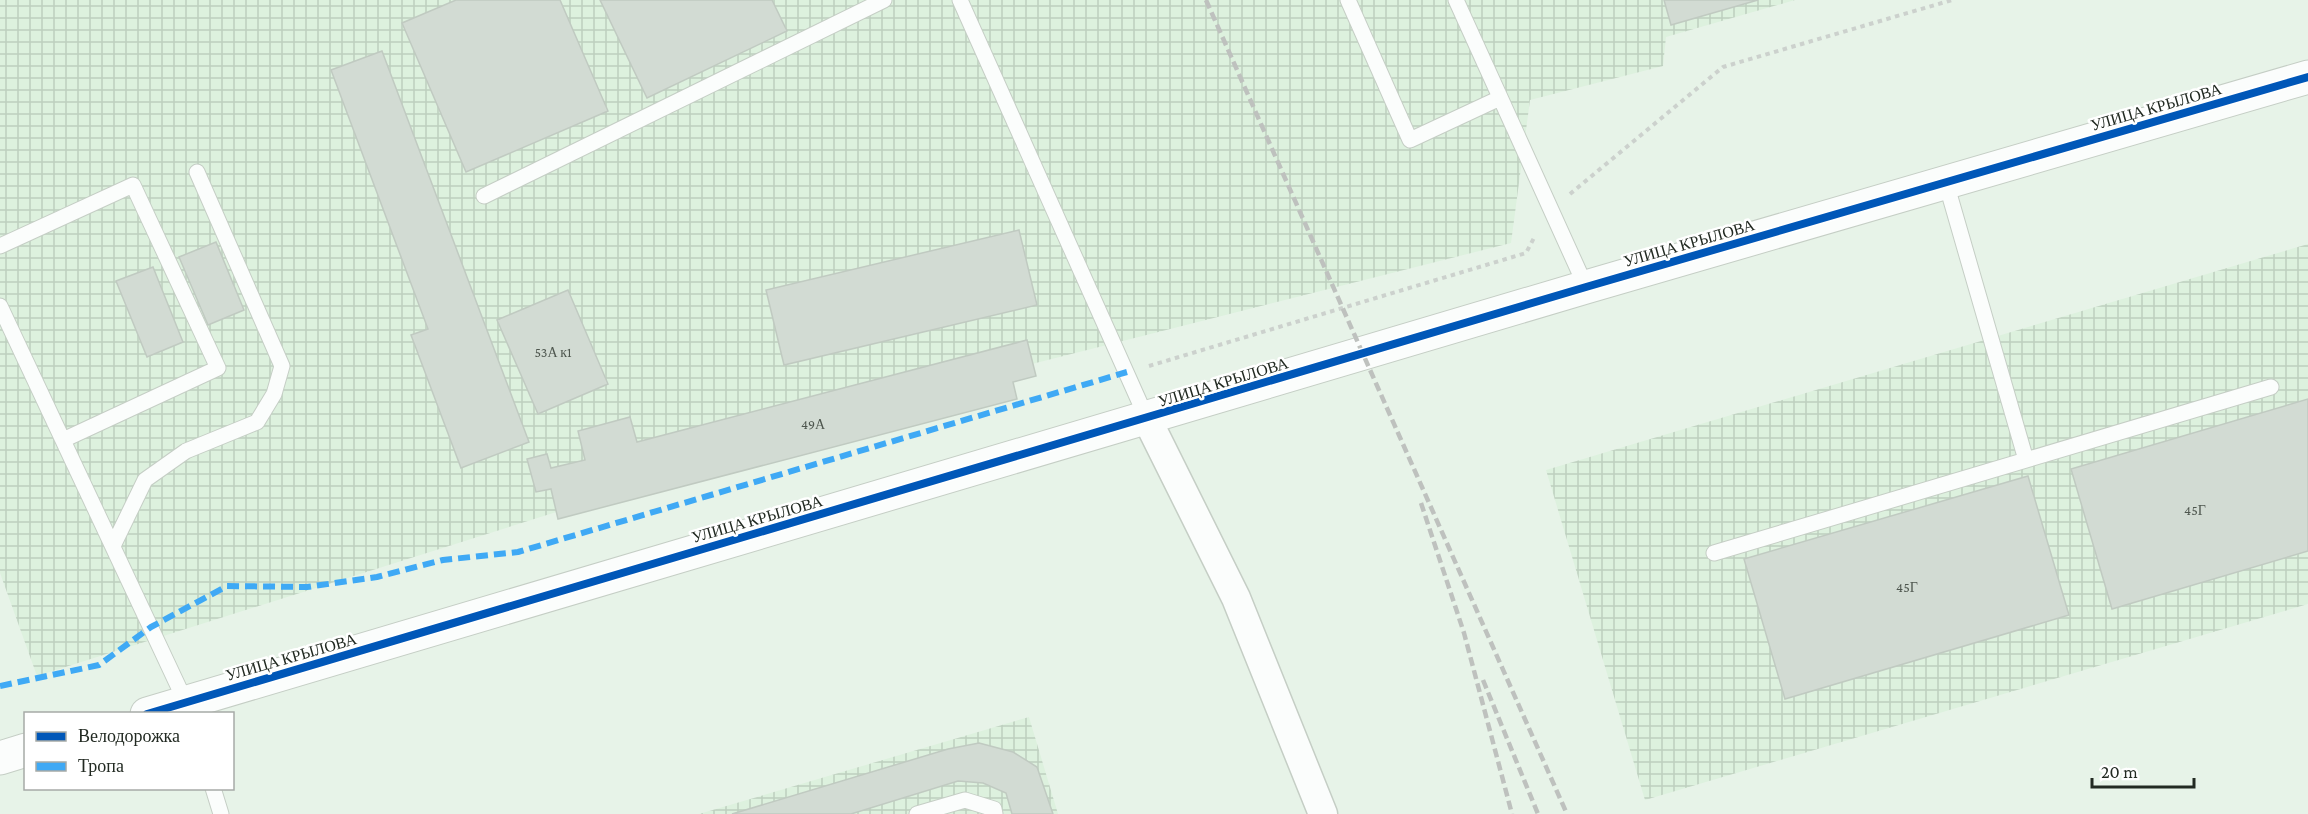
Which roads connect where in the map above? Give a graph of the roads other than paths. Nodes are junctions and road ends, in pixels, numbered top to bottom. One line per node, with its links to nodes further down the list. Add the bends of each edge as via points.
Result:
1 (884, 0): 9 (lane)
2 (960, 0): 14 (lane)
3 (1348, 0): 6 (lane, via 1410,140)
4 (1456, 0): 6 (lane)
5 (2308, 77): 8 (street, УЛИЦА КРЫЛОВА)
6 (1500, 98): 11 (lane)
7 (197, 172): 17 (lane, via 282,366 274,394 257,422 186,451 145,480)
8 (1946, 183): 11 (street, УЛИЦА КРЫЛОВА); 16 (lane)
9 (484, 196)
10 (0, 246): 15 (lane, via 133,185 218,368)
11 (1586, 287): 14 (street, УЛИЦА КРЫЛОВА)
12 (0, 306): 15 (lane)
13 (2271, 387): 16 (lane)
14 (1147, 419): 19 (street, УЛИЦА КРЫЛОВА); 27 (street, via 1236,598)
15 (63, 440): 17 (lane)
16 (2026, 460): 18 (lane)
17 (113, 546): 19 (lane)
18 (1714, 553)
19 (187, 708): 20 (street, УЛИЦА КРЫЛОВА)
20 (160, 712)
21 (24, 751): 22 (street)
22 (0, 758)
23 (213, 790): 24 (lane)
24 (221, 814)
25 (917, 814): 26 (lane, via 965,800 994,809)
26 (995, 814)
27 (1323, 814)

